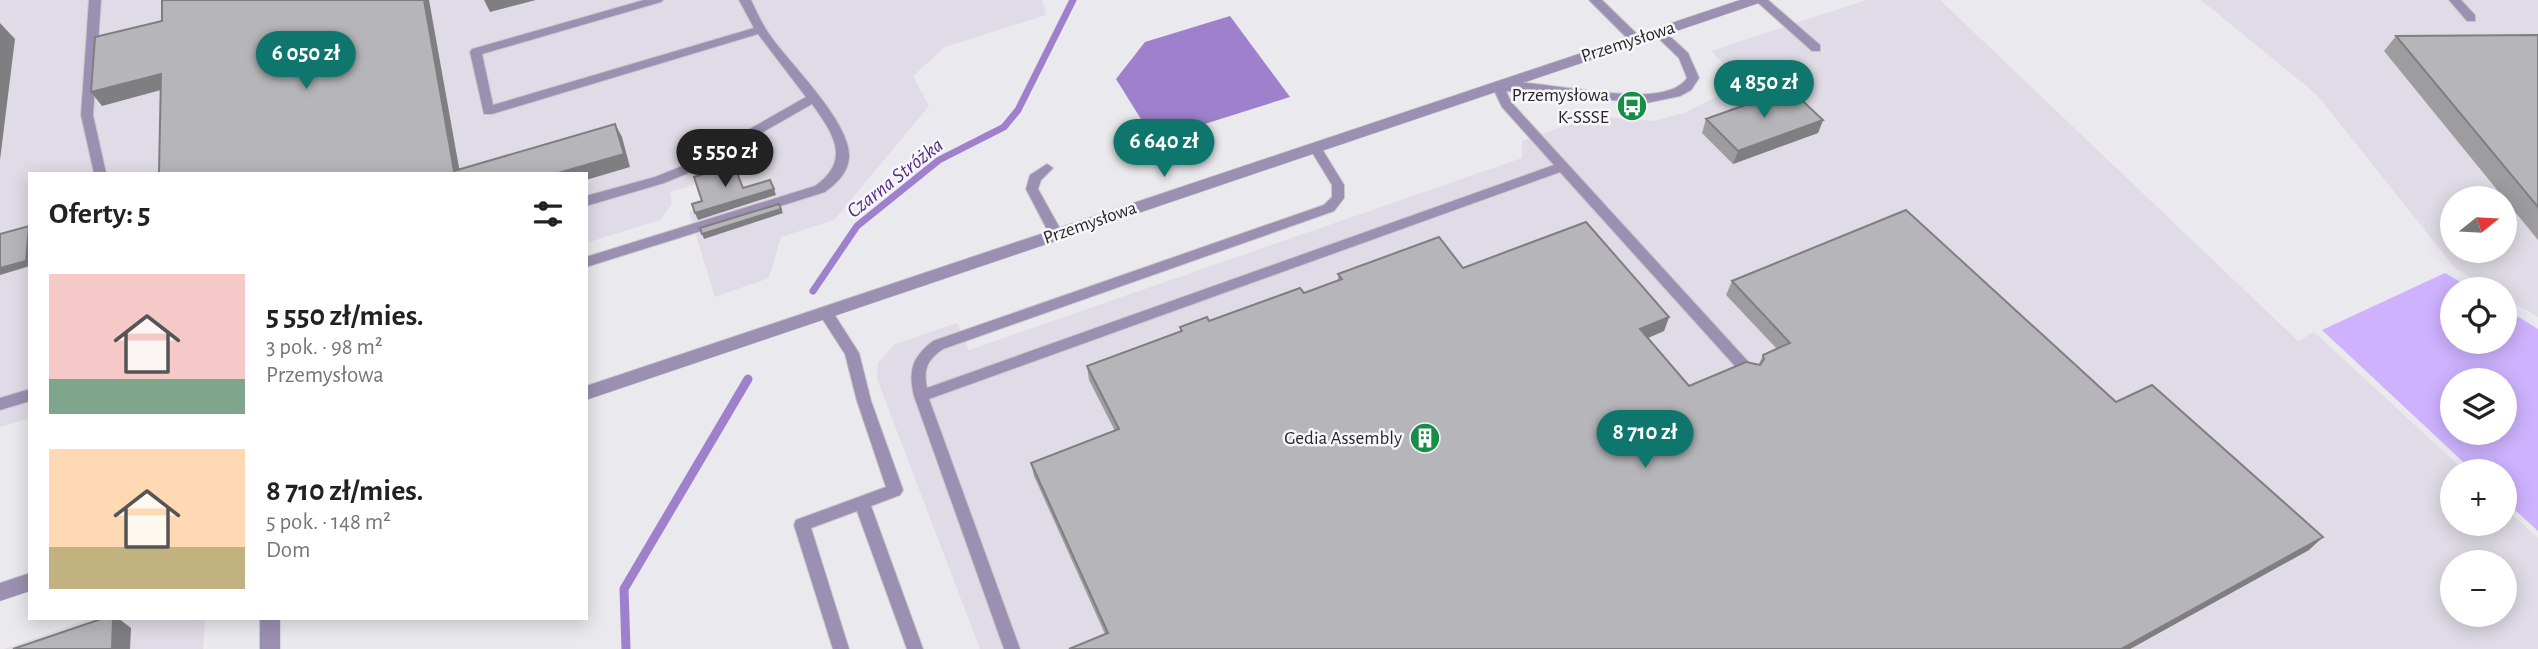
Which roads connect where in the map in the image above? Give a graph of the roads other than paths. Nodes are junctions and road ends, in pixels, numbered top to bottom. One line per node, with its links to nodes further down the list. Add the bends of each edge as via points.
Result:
1 (95, 0): 18 (lane, via 87,115)
2 (657, 0): 9 (lane, via 476,52 488,111)
3 (745, 0): 9 (lane)
4 (1595, 0): 11 (lane)
5 (1754, 0): 10 (street, Przemysłowa)
6 (1761, 0): 12 (lane)
7 (2455, 0): 8 (lane)
8 (2471, 18)
9 (760, 30): 14 (lane)
10 (1658, 32): 11 (street, Przemysłowa); 13 (lane, via 1684,56 1693,78 1687,87 1669,95 1646,99)
11 (1635, 39): 13 (street, Przemysłowa)
12 (1816, 48)
13 (1498, 86): 15 (street, Przemysłowa); 16 (lane, via 1506,104)
14 (813, 98): 19 (lane, via 694,166); 21 (lane, via 844,153 832,181 820,189)
15 (1315, 147): 20 (street, Przemysłowa); 26 (lane, via 1338,185 1338,198 1329,208 938,345 922,356 916,373)
16 (1563, 166): 23 (lane); 26 (lane)
17 (1047, 168): 20 (lane, via 1035,178 1032,189)
18 (100, 172)
19 (588, 200)
20 (1056, 234): 22 (street, Przemysłowa)
21 (588, 261)
22 (825, 312): 24 (street, Przemysłowa); 28 (lane, via 852,353 895,490)
23 (1749, 372)
24 (588, 392)
25 (28, 396): 27 (lane)
26 (921, 397): 35 (lane)
27 (0, 404)
28 (862, 502): 33 (lane, via 802,525); 34 (lane)
29 (28, 583): 30 (street)
30 (0, 592)
31 (270, 620): 32 (street)
32 (270, 649)
33 (841, 649)
34 (915, 649)
35 (1012, 649)

